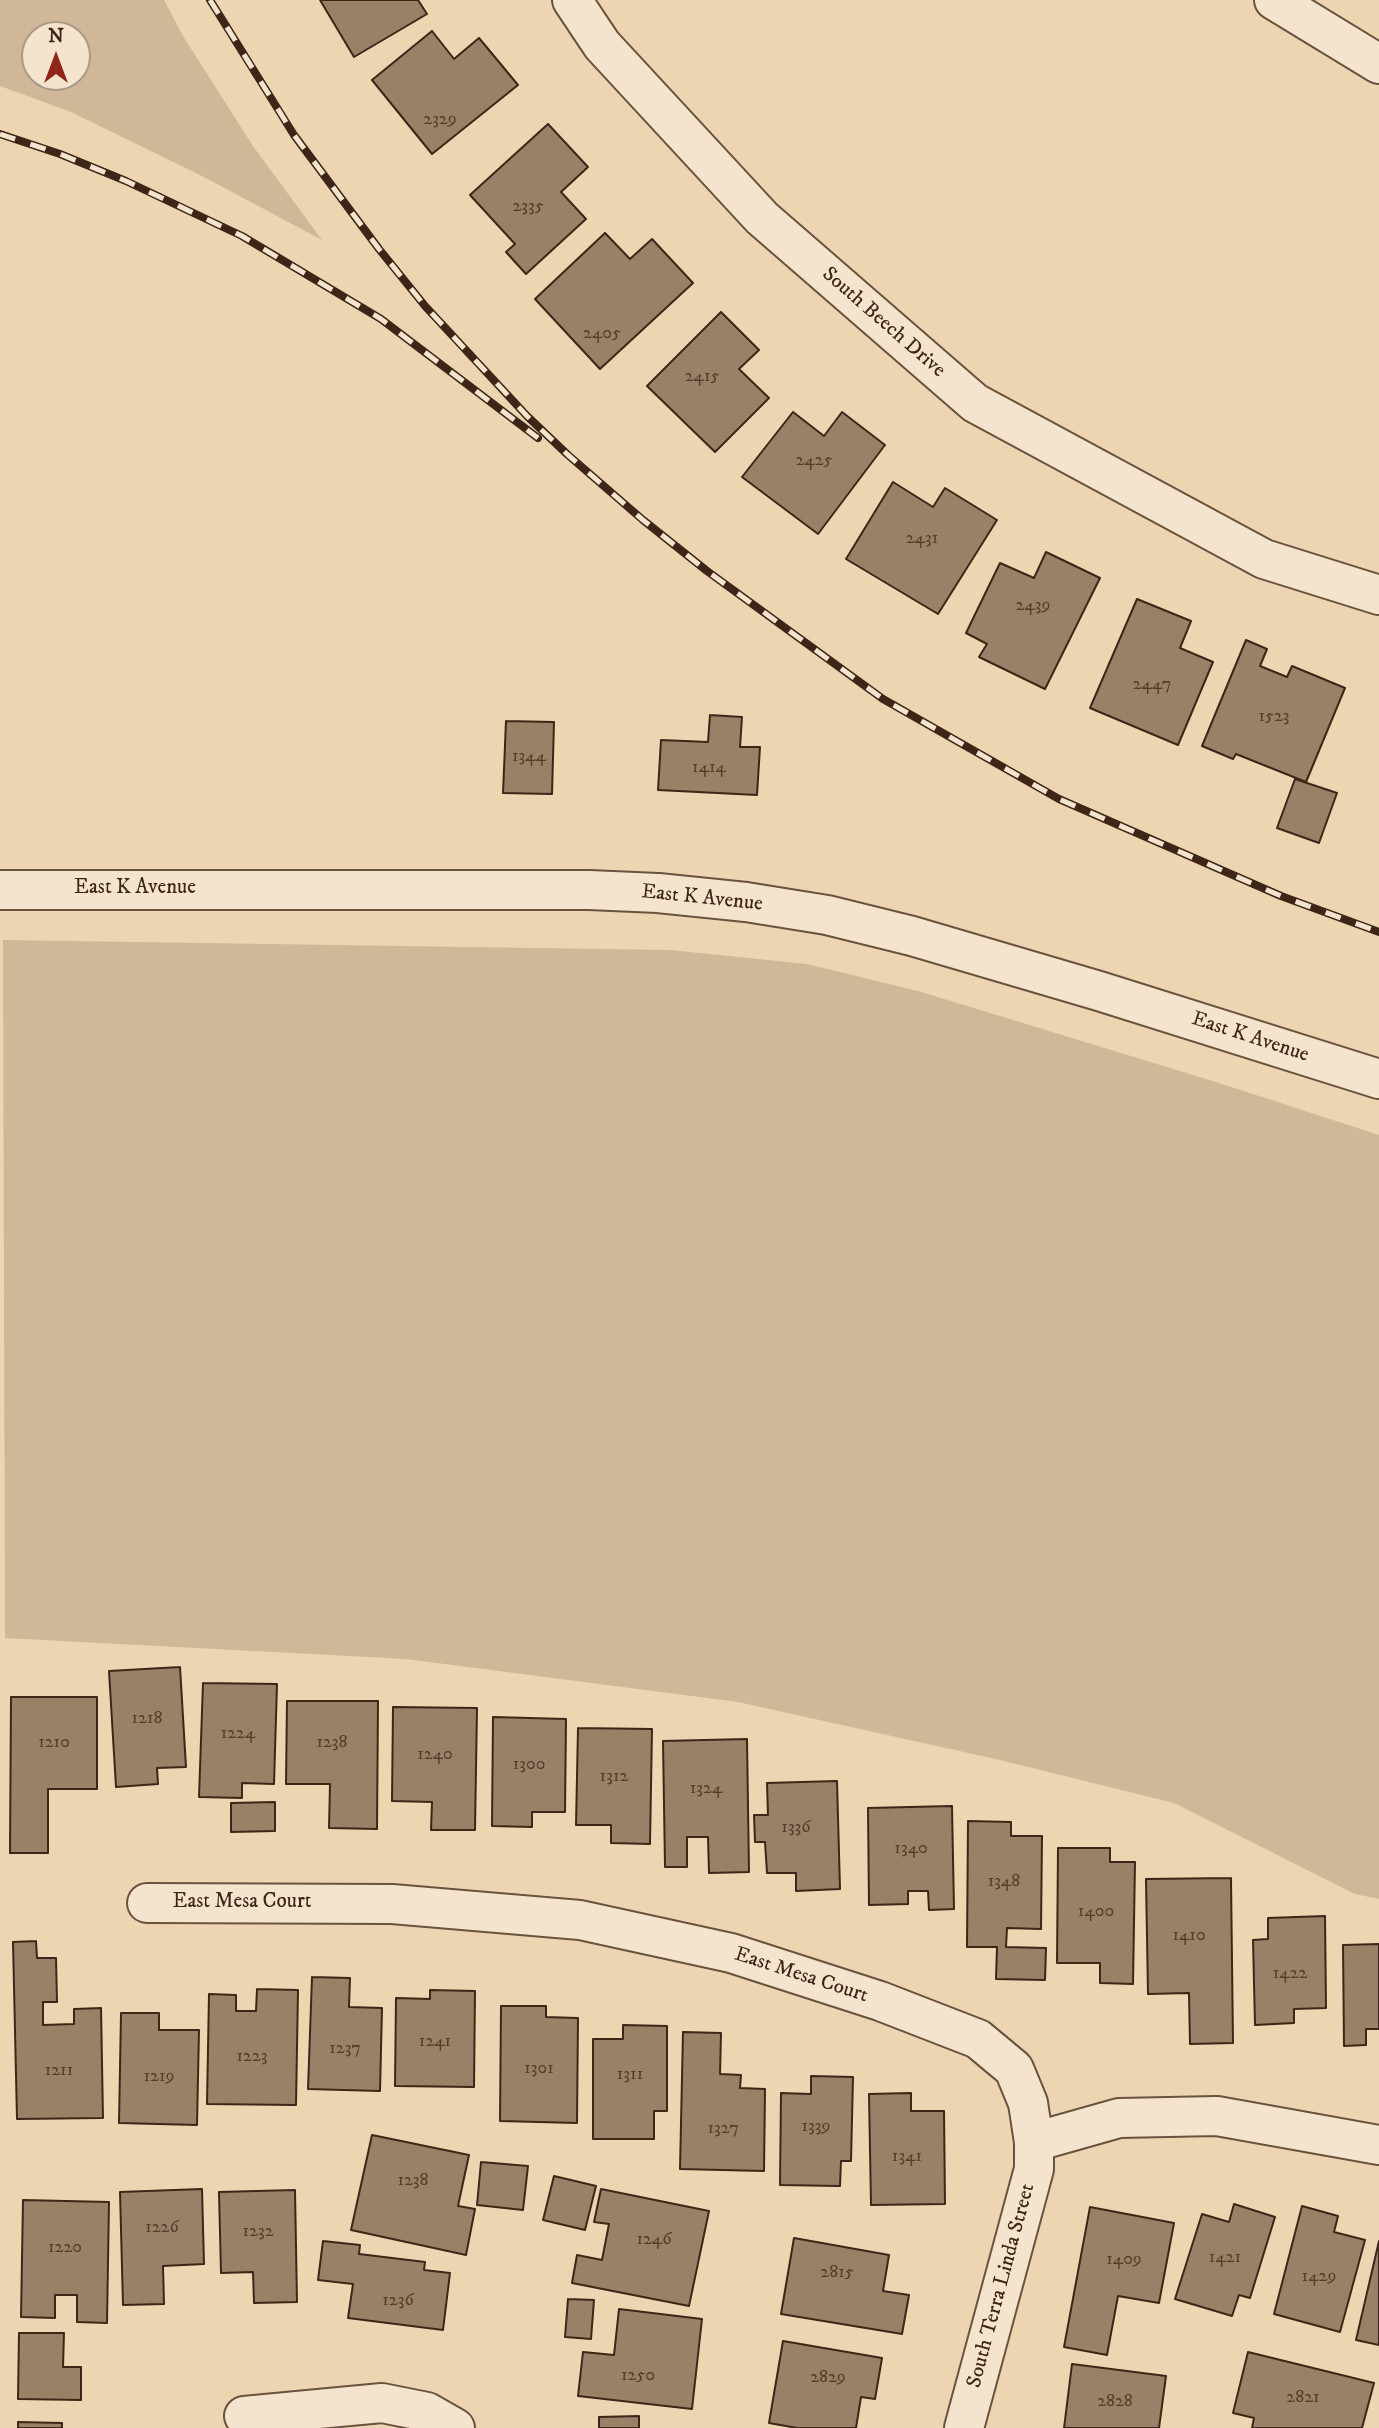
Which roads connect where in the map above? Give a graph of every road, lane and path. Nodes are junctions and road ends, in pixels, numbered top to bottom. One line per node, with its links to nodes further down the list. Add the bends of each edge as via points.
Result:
1 (572, 0): 4 (street, South Beech Drive, via 602,45 762,218 975,403 1264,559)
2 (1274, 0): 3 (street)
3 (1379, 64)
4 (1379, 595)
5 (0, 890): 6 (street, East K Avenue, via 589,890 757,903 912,936)
6 (1379, 1079)
7 (147, 1903): 8 (street, East Mesa Court, via 419,1906 580,1920 731,1952 978,2039 1014,2069 1028,2103)
8 (1034, 2142): 9 (street, via 1119,2118 1217,2116); 12 (street, South Terra Linda Street, via 1034,2169)
9 (1379, 2145)
10 (244, 2416): 11 (street, via 382,2403 427,2412)
11 (455, 2428)
12 (964, 2428)

